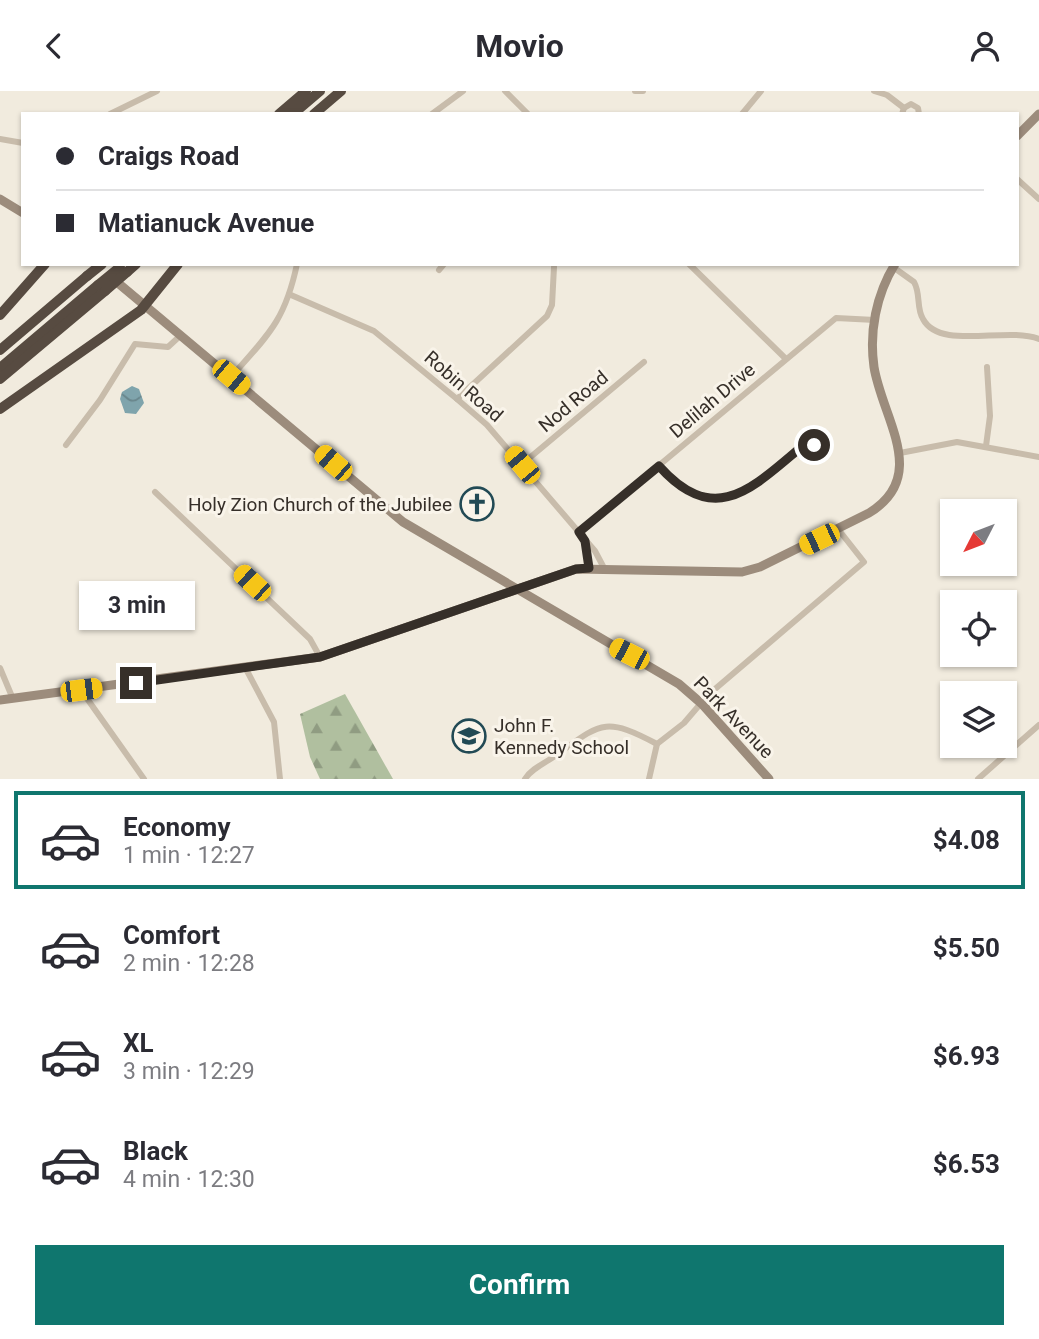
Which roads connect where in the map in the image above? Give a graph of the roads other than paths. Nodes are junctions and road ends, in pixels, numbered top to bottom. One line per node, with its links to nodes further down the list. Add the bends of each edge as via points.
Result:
1 (157, 91): 13 (street)
2 (320, 91): 16 (highway)
3 (327, 91): 17 (highway)
4 (341, 91): 18 (highway)
5 (463, 91): 19 (street)
6 (505, 91): 20 (street)
7 (635, 91): 8 (street)
8 (643, 91)
9 (761, 91): 21 (street)
10 (874, 91): 12 (street, via 887,95)
11 (303, 93): 14 (highway); 15 (highway)
12 (903, 111): 22 (street, via 913,105)
13 (114, 112)
14 (274, 112)
15 (281, 112)
16 (295, 112)
17 (302, 112)
18 (317, 112)
19 (435, 112)
20 (526, 112)
21 (744, 112)
22 (918, 112)
23 (1039, 114): 24 (street)
24 (1019, 134)
25 (0, 139): 26 (street)
26 (21, 143)
27 (1019, 181): 29 (street)
28 (0, 199): 30 (street)
29 (1039, 199)
30 (21, 212)
31 (43, 266): 43 (highway)
32 (98, 266): 42 (street, Park Avenue)
33 (101, 266): 40 (highway, bridge)
34 (176, 266): 42 (highway)
35 (297, 266): 41 (street)
36 (691, 266): 48 (street)
37 (894, 266): 44 (street); 46 (street, via 914,282 922,319 939,333 961,337 1018,333)
38 (121, 267): 40 (highway, bridge)
39 (554, 267): 55 (street, via 547,316)
40 (96, 283): 47 (highway); 49 (highway); 51 (highway); 54 (highway)
41 (291, 295): 53 (street, via 279,322); 55 (street, Robin Road, via 374,331)
42 (146, 306): 45 (street, Park Avenue); 56 (highway)
43 (0, 315)
44 (874, 320): 48 (street, Delilah Drive, via 836,318); 60 (street, via 874,367)
45 (181, 335): 53 (street, Park Avenue); 58 (street, via 168,347 135,344)
46 (1039, 339)
47 (0, 350)
48 (786, 359): 63 (street, Delilah Drive)
49 (0, 362)
50 (644, 362): 62 (street, Nod Road)
51 (0, 367)
52 (987, 367): 59 (street, via 990,416)
53 (231, 377): 70 (street, Park Avenue, via 403,522)
54 (0, 379)
55 (457, 398): 62 (street, Robin Road)
56 (0, 408)
57 (805, 444): 63 (street, via 746,492 729,498 685,491)
58 (66, 445)
59 (986, 446): 60 (street, via 950,442); 61 (street)
60 (900, 453): 65 (street, via 898,476 887,498)
61 (1039, 457)
62 (522, 465): 66 (street, Robin Road)
63 (659, 466): 66 (street, Delilah Drive)
64 (155, 492): 71 (street, via 310,639)
65 (838, 529): 69 (street, via 748,571); 77 (street, via 864,562)
66 (579, 532): 67 (street, Robin Road)
67 (585, 541): 68 (street, Robin Road); 69 (street, Robin Road)
68 (589, 568): 69 (street); 70 (street)
69 (604, 568)
70 (517, 589): 71 (street); 77 (street, Park Avenue, via 647,663)
71 (320, 657): 73 (street)
72 (0, 668): 75 (street)
73 (246, 669): 74 (street); 81 (street, via 274,722)
74 (81, 690): 75 (street); 80 (street)
75 (12, 699): 76 (street)
76 (0, 700)
77 (702, 704): 79 (street); 84 (street, Park Avenue)
78 (1039, 725): 85 (street)
79 (657, 744): 82 (street, via 626,727 605,726 591,730); 83 (street)
80 (144, 779)
81 (280, 779)
82 (525, 779)
83 (649, 779)
84 (769, 779)
85 (978, 779)

